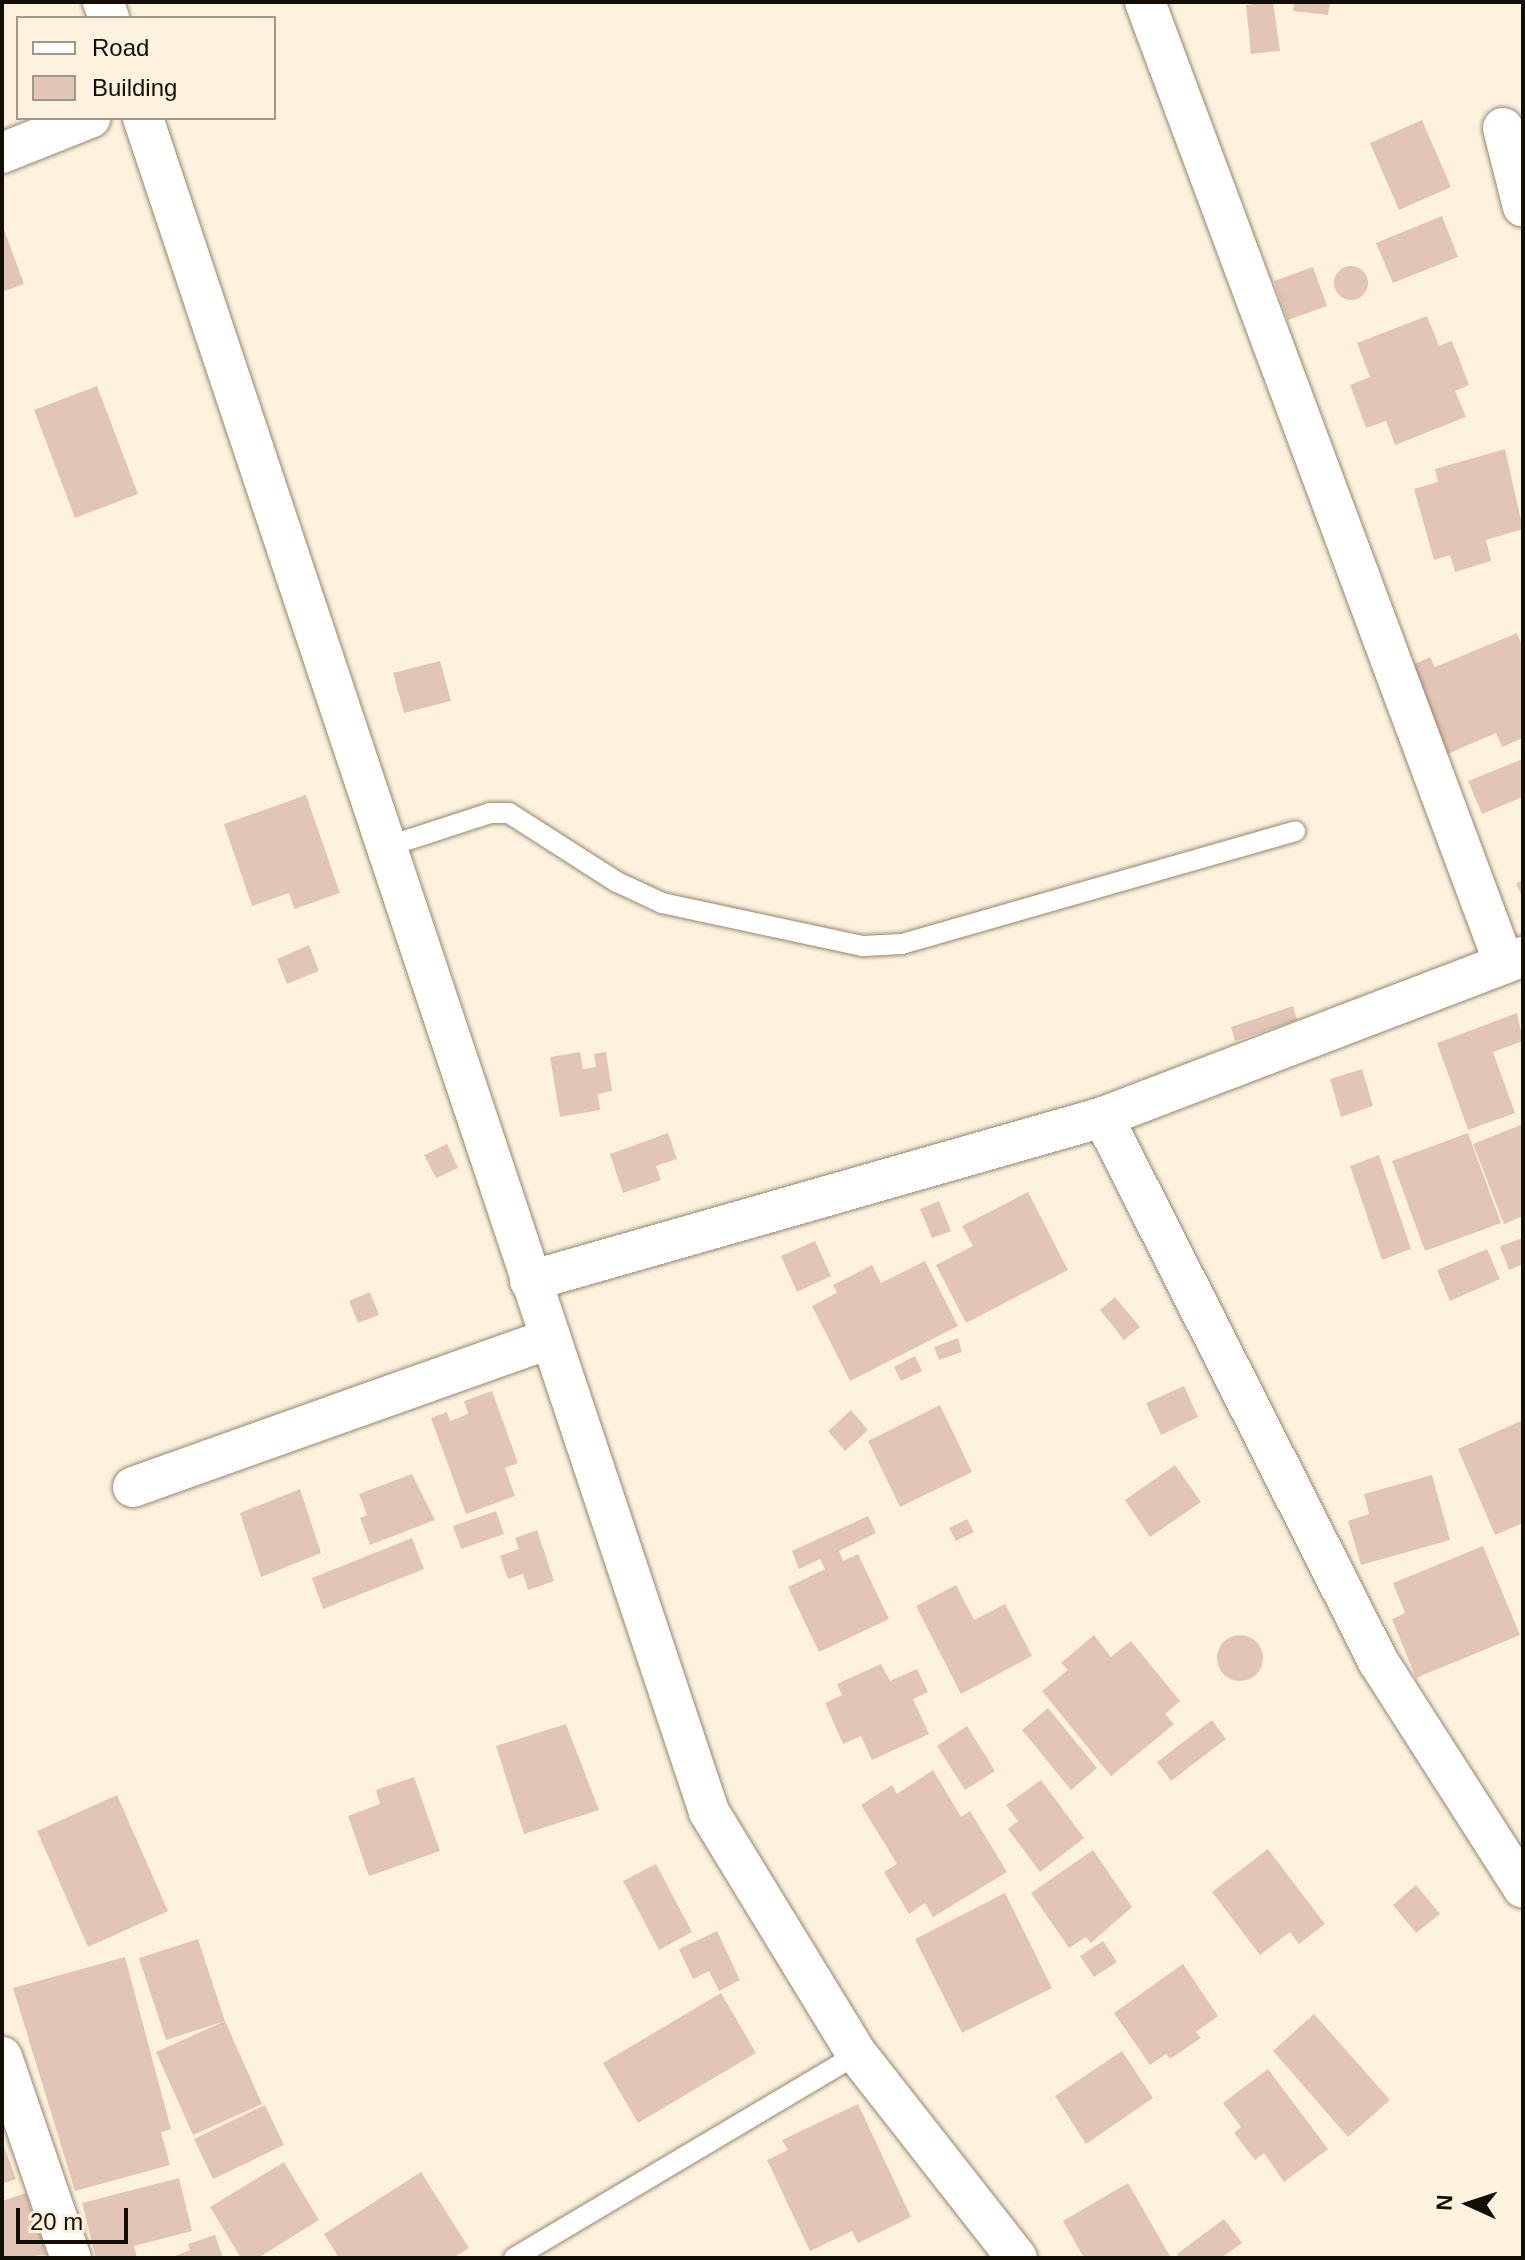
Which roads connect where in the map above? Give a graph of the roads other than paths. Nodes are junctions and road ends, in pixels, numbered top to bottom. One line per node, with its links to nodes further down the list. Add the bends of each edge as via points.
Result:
1 (1145, 2): 9 (street)
2 (85, 120): 5 (street)
3 (144, 120): 8 (street)
4 (1503, 128): 6 (street)
5 (2, 153)
6 (1523, 207)
7 (1295, 831): 8 (lane, via 902,944 863,946 662,903 617,882 509,813 490,813)
8 (386, 847): 11 (street)
9 (1513, 960): 10 (street)
10 (1103, 1117): 11 (street); 14 (street, via 1378,1661)
11 (530, 1281): 12 (street)
12 (549, 1339): 13 (street); 15 (street, via 709,1812)
13 (133, 1487)
14 (1523, 1888)
15 (857, 2054): 18 (lane); 19 (street)
16 (2, 2057): 17 (street)
17 (71, 2258)
18 (514, 2258)
19 (1017, 2258)

